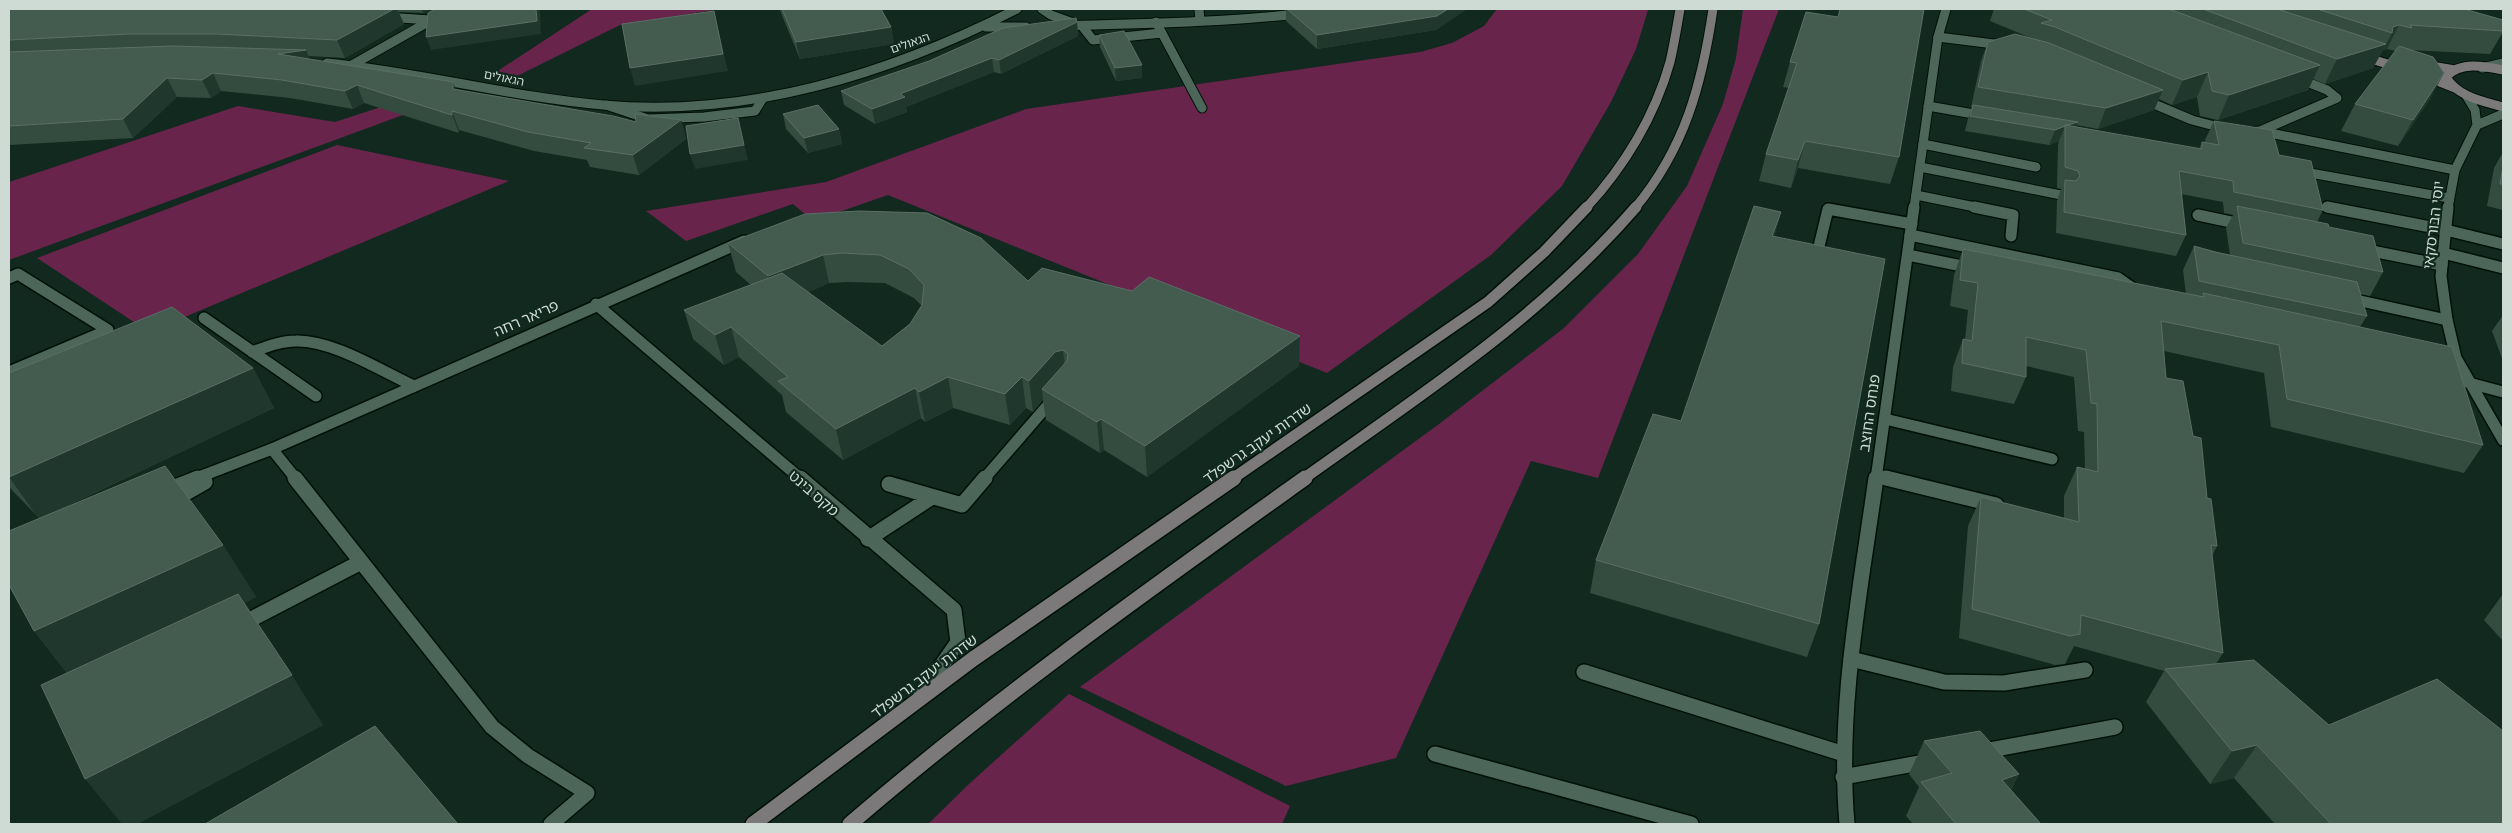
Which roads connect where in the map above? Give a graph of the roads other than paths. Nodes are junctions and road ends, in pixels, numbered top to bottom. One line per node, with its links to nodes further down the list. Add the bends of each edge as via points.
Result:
1 (451, 9): 10 (street)
2 (1017, 9): 16 (street, הגאולים)
3 (1042, 9): 15 (street)
4 (1199, 9): 11 (street)
5 (1334, 9): 11 (street, via 1288,16)
6 (1680, 9): 92 (main road, שדרות יעקב גרשפלד, via 1669,67 1655,106 1634,148 1600,195 1542,255 1488,302 972,659)
7 (1713, 9): 99 (main road, via 1703,72 1671,155 1638,205 1580,268 1526,318 1028,679 915,766)
8 (1946, 9): 18 (street, פנחס החוצב)
9 (374, 16): 10 (street)
10 (431, 20): 24 (street)
11 (1200, 21): 12 (street)
12 (1156, 22): 15 (street); 17 (street)
13 (1033, 26): 16 (street)
14 (1052, 26): 15 (street)
15 (1082, 26): 17 (street, via 1093,40)
16 (984, 27): 24 (street, הגאולים, via 931,50 832,83 762,98 755,111 704,118 648,119 606,106)
17 (1162, 33): 34 (street)
18 (1938, 37): 19 (street); 32 (street, פנחס החוצב)
19 (2014, 48)
20 (2362, 48): 26 (main road)
21 (2351, 54): 29 (main road)
22 (313, 62): 24 (street, הגאולים)
23 (2503, 63): 25 (street)
24 (352, 65)
25 (2482, 68): 26 (main road); 27 (main road)
26 (2455, 70): 29 (main road, via 2446,77)
27 (2503, 70)
28 (2289, 75): 38 (street, via 2327,90 2337,98)
29 (2455, 88): 31 (main road)
30 (2132, 94): 38 (street, via 2192,120 2237,131)
31 (2466, 95): 33 (main road); 37 (street, via 2475,110)
32 (1928, 106): 36 (street); 39 (street, פנחס החוצב)
33 (2503, 107)
34 (1202, 108)
35 (2503, 114): 37 (street)
36 (1996, 118)
37 (2477, 125): 43 (street, יוסי הבורסקאי)
38 (2260, 131): 43 (street)
39 (1923, 144): 40 (street, פנחס החוצב); 41 (street)
40 (1920, 167): 44 (street, פנחס החוצב); 45 (street)
41 (2036, 167)
42 (2286, 169): 46 (street)
43 (2455, 170): 46 (street, יוסי הבורסקאי)
44 (1916, 196): 50 (street, פנחס החוצב); 52 (street, via 2013,215)
45 (2066, 196)
46 (2449, 198): 51 (street, יוסי הבורסקאי)
47 (2327, 207): 51 (street)
48 (2198, 216): 49 (street)
49 (2257, 227)
50 (1911, 229): 57 (street, פנחס החוצב); 59 (street, via 1828,209); 64 (street, via 2118,278)
51 (2446, 230): 54 (street); 56 (street, יוסי הבורסקאי)
52 (2011, 236)
53 (752, 238): 65 (street, פריאר רחה)
54 (2503, 244)
55 (2354, 247): 58 (street)
56 (2443, 253): 58 (street, יוסי הבורסקאי); 60 (street)
57 (1908, 255): 61 (street); 76 (street, פנחס החוצב)
58 (2442, 265): 67 (street, יוסי הבורסקאי)
59 (1814, 267)
60 (2503, 268)
61 (1983, 271)
62 (9, 278): 70 (street, via 18,274 108,330)
63 (2331, 295): 67 (street)
64 (2147, 297)
65 (596, 304): 72 (street, פריאר רחה); 86 (street, מקס בינט)
66 (204, 318): 68 (street)
67 (2447, 320): 71 (street, יוסי הבורסקאי, via 2456,358)
68 (252, 352): 72 (street, via 278,343 301,341 322,345); 75 (street)
69 (2444, 368): 71 (street)
70 (9, 372)
71 (2466, 377): 74 (street); 77 (street, יוסי הבורסקאי)
72 (414, 386): 78 (street, פריאר רחה)
73 (1064, 387): 83 (street, via 962,505)
74 (2503, 392)
75 (316, 396)
76 (1885, 419): 79 (street); 80 (street, פנחס החוצב)
77 (2503, 440)
78 (272, 449): 82 (street, פריאר רחה); 85 (street, פריאר רחה); 87 (street)
79 (2052, 460)
80 (1877, 476): 84 (street); 89 (street, פנחס החוצב)
81 (889, 484): 83 (street)
82 (156, 495)
83 (932, 497): 86 (street)
84 (2009, 508)
85 (156, 510)
86 (868, 539): 92 (street, מקס בינט, via 954,610 958,642)
87 (361, 562): 88 (street); 97 (street, via 492,727 528,756 587,793)
88 (231, 630)
89 (1851, 659): 90 (street, via 1944,682 2004,683); 95 (street, פנחס החוצב)
90 (2086, 670)
91 (1584, 672): 95 (street)
92 (915, 702): 98 (main road, שדרות יעקב גרשפלד)
93 (2115, 728): 96 (street)
94 (1435, 754): 100 (street)
95 (1844, 754): 96 (street, פנחס החוצב)
96 (1842, 777): 101 (street, פנחס החוצב)
97 (551, 824)
98 (753, 824)
99 (850, 824)
100 (1691, 824)
101 (1847, 824)

